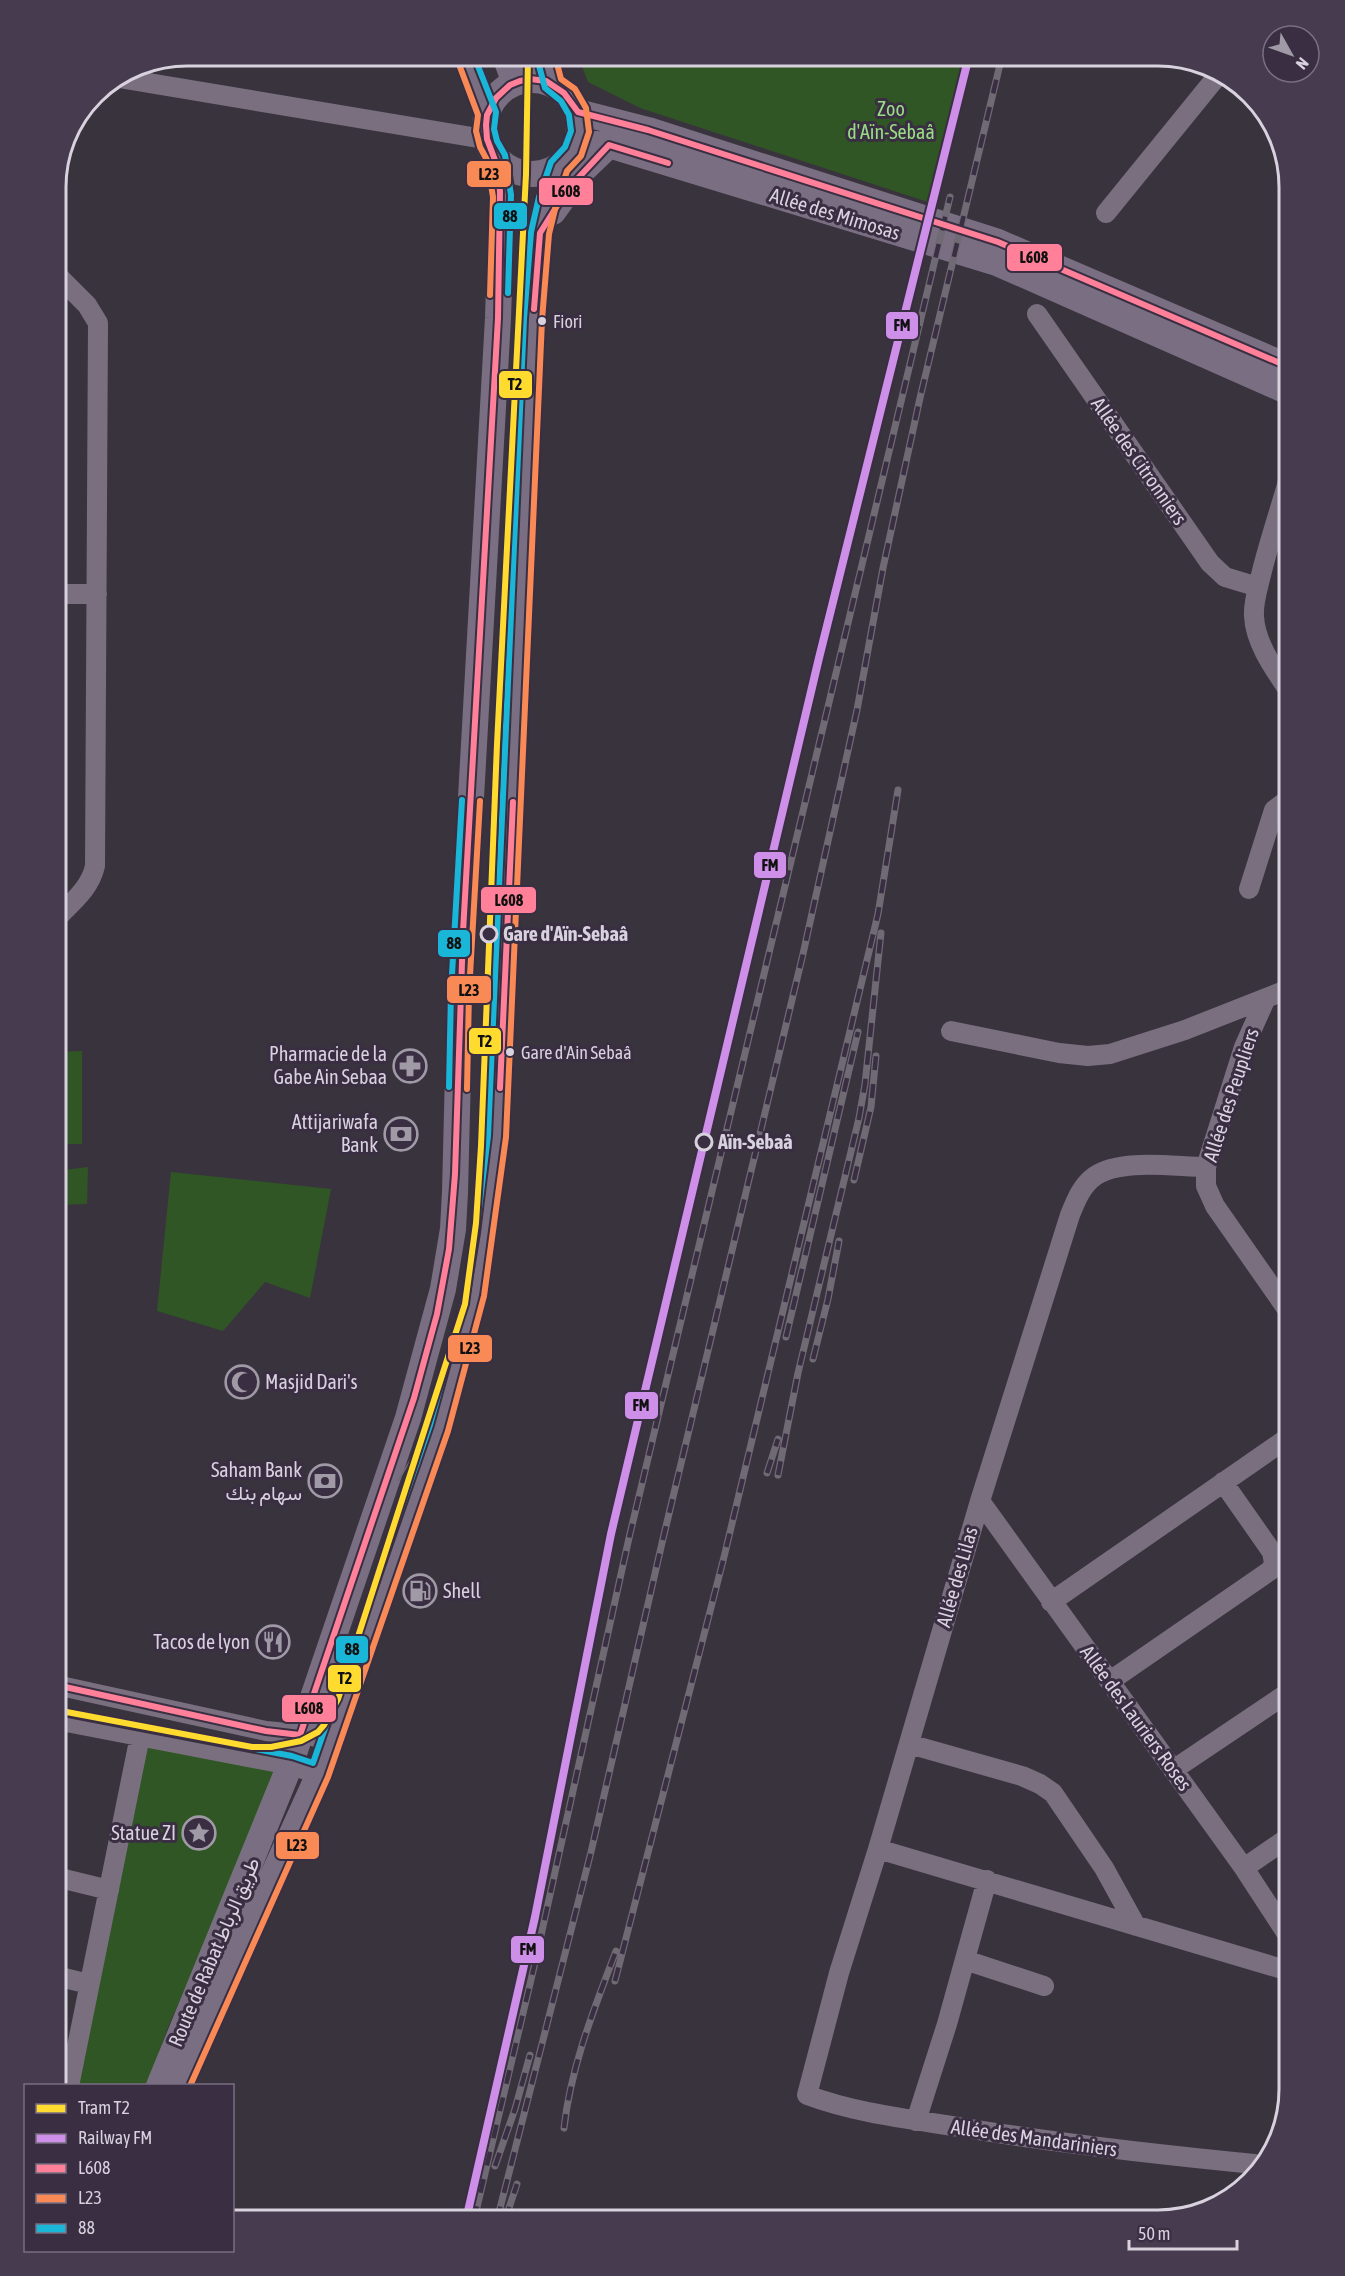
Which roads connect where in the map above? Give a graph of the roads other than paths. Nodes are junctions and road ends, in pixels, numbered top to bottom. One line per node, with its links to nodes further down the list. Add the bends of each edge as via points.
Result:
1 (469, 66): 9 (main road)
2 (509, 66): 6 (main road)
3 (548, 66): 7 (main road)
4 (131, 80): 11 (street, via 478,138)
5 (1214, 80): 13 (street)
6 (515, 83): 7 (main road, via 528,79); 9 (main road, via 502,90)
7 (553, 84): 8 (main road, via 568,95)
8 (578, 112): 12 (main road, via 580,132); 17 (main road, Allée des Mimosas, via 648,130 998,242)
9 (487, 114): 11 (main road, via 485,129)
10 (609, 145): 12 (main road, Allée des Mimosas, via 596,144); 14 (main road, via 567,190); 18 (main road, Allée des Mimosas, via 997,263)
11 (492, 150): 12 (main road, via 506,166 526,174 549,171); 40 (main road, Route de Rabat طريق الرباط, via 502,196 499,307 460,993 453,1229 443,1289 408,1418)
12 (566, 159): 14 (main road, Route de Rabat طريق الرباط)
13 (1106, 213)
14 (540, 233): 42 (main road, Route de Rabat طريق الرباط, via 498,1128 484,1234 475,1295 439,1428)
15 (66, 284): 22 (street, via 98,323)
16 (1037, 314): 20 (street, Allée des Citronniers, via 1210,563 1225,578)
17 (1279, 362)
18 (1279, 387)
19 (1279, 515): 20 (street)
20 (1258, 587): 23 (street, via 1254,616 1258,637)
21 (66, 594): 22 (street)
22 (97, 594): 26 (street, via 95,866 93,878)
23 (1279, 675)
24 (1279, 806): 25 (street, via 1274,810)
25 (1250, 889)
26 (66, 909)
27 (1279, 993): 28 (street)
28 (1266, 998): 29 (street, via 1110,1054 1059,1053); 30 (street, Allée des Peupliers, via 1244,1047)
29 (951, 1031)
30 (1206, 1167): 31 (street, Allée des Peupliers, via 1206,1186 1215,1206); 34 (street, Allée des Lilas, via 1114,1168 1095,1176 1078,1196)
31 (1279, 1296)
32 (1279, 1444): 33 (street)
33 (1223, 1482): 35 (street); 36 (street, via 1272,1552 1273,1567 1269,1574)
34 (980, 1501): 35 (street, Allée des Lauriers Roses); 43 (street, Allée des Lilas)
35 (1052, 1602): 36 (street, Allée des Lauriers Roses)
36 (1110, 1681): 45 (street, Allée des Lauriers Roses)
37 (66, 1686): 40 (street, via 266,1731)
38 (1279, 1699): 45 (street)
39 (66, 1722): 41 (street)
40 (300, 1735): 42 (street); 44 (main road, Route de Rabat طريق الرباط)
41 (140, 1736): 44 (street); 52 (street)
42 (330, 1742): 46 (main road, Route de Rabat طريق الرباط)
43 (909, 1744): 48 (street, Allée des Lilas); 54 (street, via 1022,1776 1053,1793 1104,1868)
44 (290, 1765): 46 (street); 61 (main road, Route de Rabat طريق الرباط)
45 (1173, 1770): 49 (street, Allée des Lauriers Roses)
46 (319, 1774): 62 (main road, Route de Rabat طريق الرباط)
47 (1279, 1844): 49 (street)
48 (878, 1849): 51 (street); 63 (street, Allée des Lilas, via 839,1973)
49 (1244, 1868): 53 (street, Allée des Lauriers Roses)
50 (66, 1879): 52 (street)
51 (987, 1880): 54 (street); 55 (street)
52 (109, 1890): 58 (street)
53 (1279, 1920)
54 (1136, 1926): 56 (street)
55 (965, 1960): 59 (street); 64 (street)
56 (1279, 1968)
57 (66, 1979): 58 (street)
58 (89, 1984): 60 (street)
59 (1044, 1986)
60 (69, 2084)
61 (159, 2084)
62 (180, 2084)
63 (807, 2095): 64 (street, Allée des Mandariniers)
64 (916, 2121): 65 (street, Allée des Mandariniers, via 1039,2140)
65 (1253, 2164)

